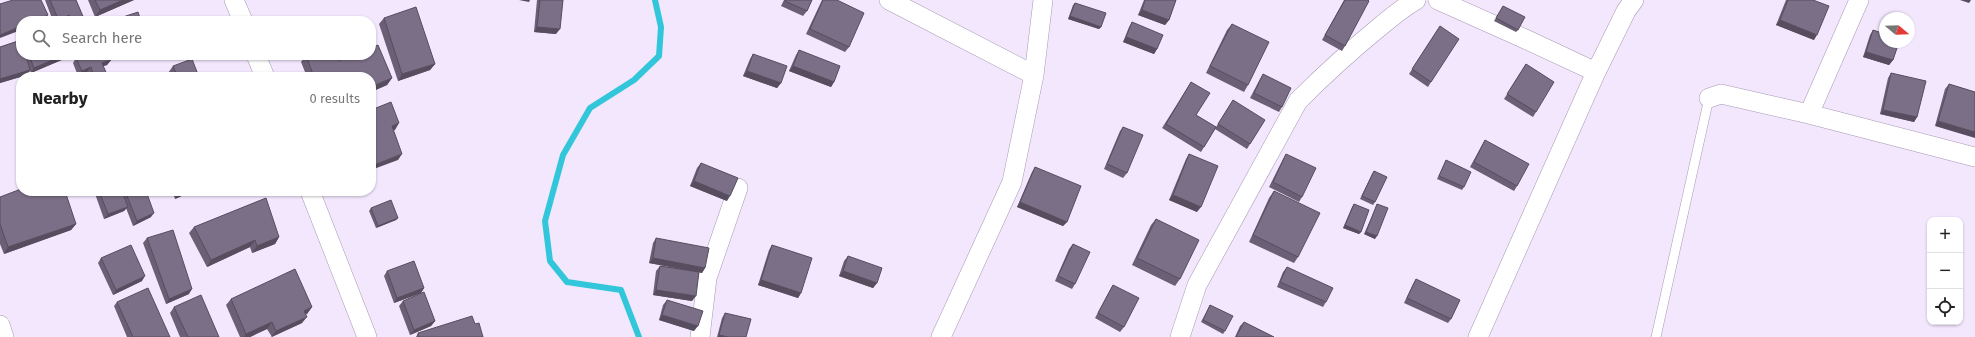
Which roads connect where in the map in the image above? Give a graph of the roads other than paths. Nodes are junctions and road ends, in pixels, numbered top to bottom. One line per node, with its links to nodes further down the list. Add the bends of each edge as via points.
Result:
1 (234, 0): 8 (street)
2 (889, 0): 12 (street)
3 (1043, 0): 12 (street)
4 (1416, 0): 23 (street, via 1359,44 1298,101 1197,285)
5 (1438, 0): 11 (street)
6 (1634, 0): 11 (street)
7 (1859, 0): 14 (street)
8 (241, 16)
9 (258, 60): 10 (street)
10 (263, 72)
11 (1596, 72): 24 (street)
12 (1034, 75): 22 (street, via 1012,182)
13 (1709, 98): 14 (street, via 1721,94); 25 (lane)
14 (1809, 114): 15 (street)
15 (1975, 157)
16 (738, 188): 21 (street, via 707,278)
17 (312, 196): 20 (street)
18 (0, 325): 19 (street)
19 (4, 337)
20 (368, 337)
21 (700, 337)
22 (941, 337)
23 (1180, 337)
24 (1478, 337)
25 (1656, 337)

